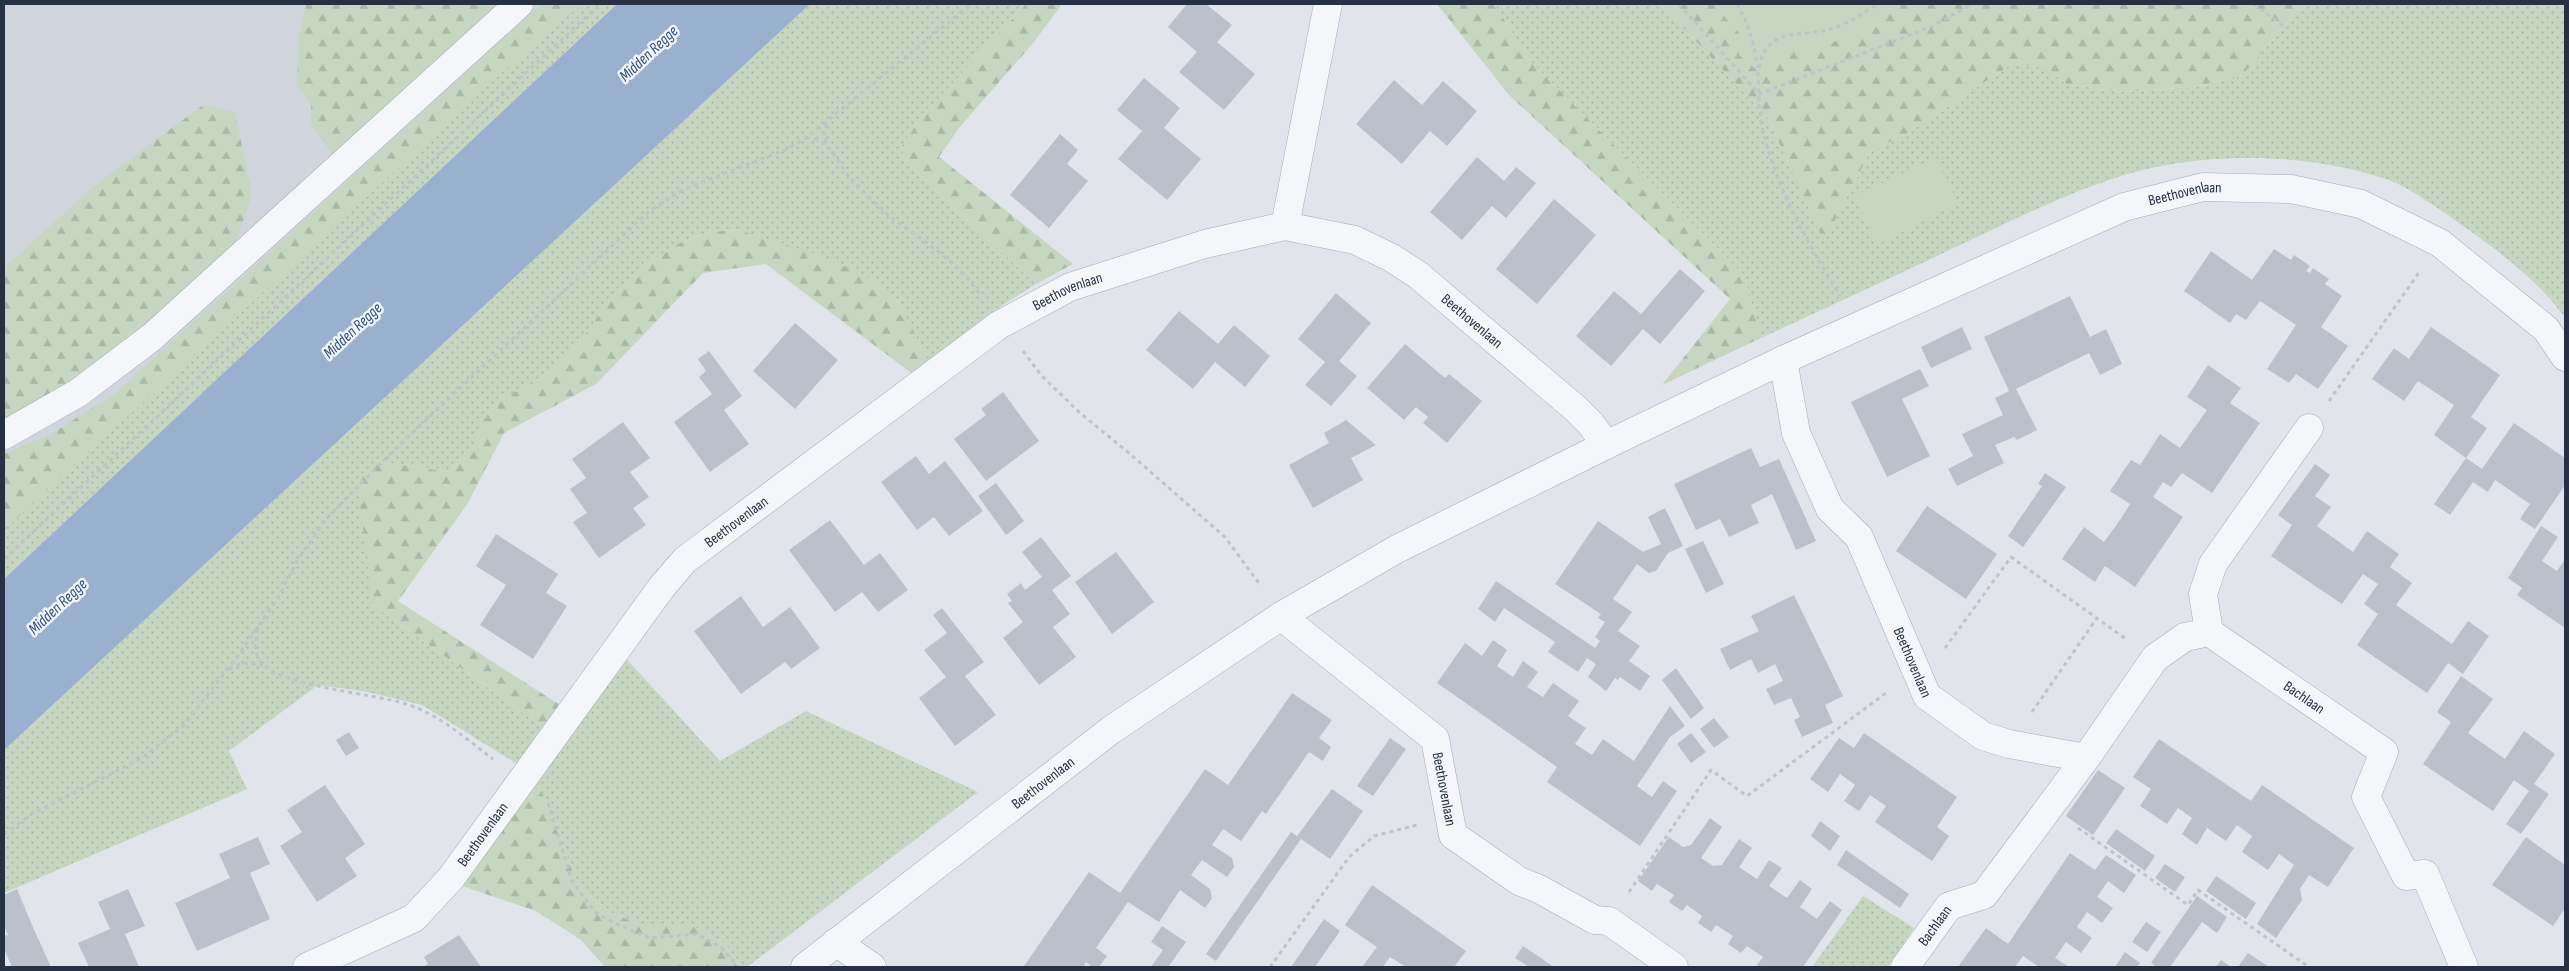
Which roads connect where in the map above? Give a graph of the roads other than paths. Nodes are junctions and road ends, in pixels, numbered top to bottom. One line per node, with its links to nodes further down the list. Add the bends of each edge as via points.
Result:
1 (519, 4): 7 (street, via 152,337 78,393)
2 (1328, 4): 3 (street)
3 (1285, 226): 8 (street, Beethovenlaan, via 1355,240 1418,275 1575,408 1592,424); 13 (street, Beethovenlaan, via 1205,244 1110,273 1070,287 999,325 685,560 661,588 451,878 414,918)
4 (2565, 357): 5 (street, Beethovenlaan, via 2546,329 2440,243 2360,204 2291,189 2203,187 2124,207)
5 (1783, 360): 8 (street, Beethovenlaan); 11 (street, Beethovenlaan, via 1796,433 1830,509 1860,537 1927,696 1983,736)
6 (2310, 428): 10 (street, via 2213,564 2203,594)
7 (4, 435)
8 (1606, 445): 9 (street, Beethovenlaan, via 1397,550)
9 (1281, 616): 12 (street, Beethovenlaan, via 1111,730); 16 (street, Beethovenlaan, via 1435,739 1453,835 1519,881 1595,920 1609,921)
10 (2209, 632): 11 (street, via 2185,637 2155,658); 18 (street, Bachlaan, via 2384,752 2366,797 2406,876 2425,874)
11 (2086, 758): 17 (street, Bachlaan, via 1984,895 1949,906)
12 (836, 942): 14 (street, Beethovenlaan); 15 (street)
13 (307, 967)
14 (805, 967)
15 (872, 967)
16 (1674, 967)
17 (1906, 967)
18 (2464, 967)

